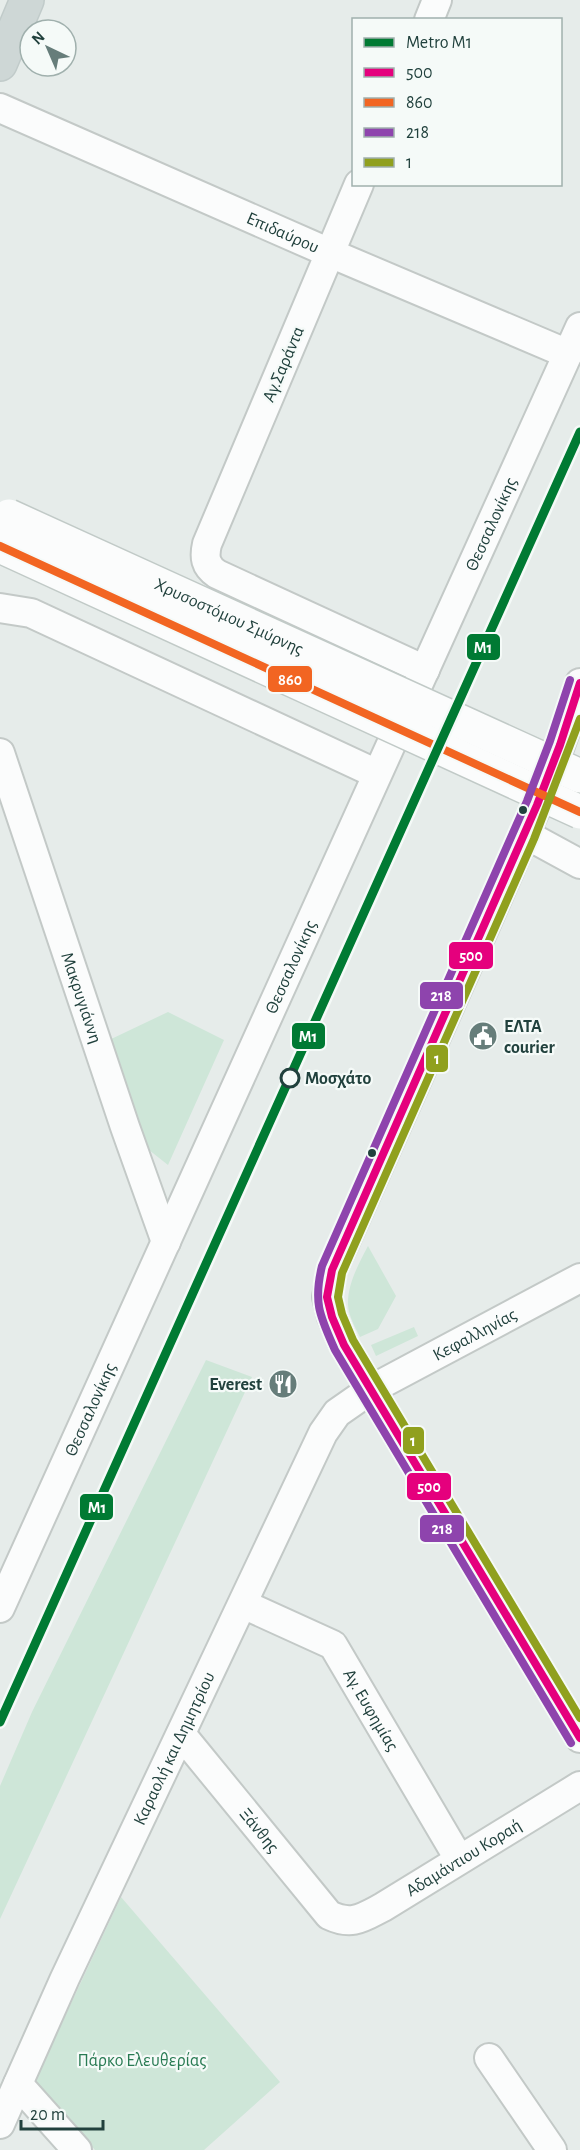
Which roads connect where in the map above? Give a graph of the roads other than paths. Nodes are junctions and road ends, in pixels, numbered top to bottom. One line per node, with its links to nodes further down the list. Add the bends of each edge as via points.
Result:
1 (27, 0): 4 (main road)
2 (437, 0): 3 (street)
3 (430, 18)
4 (0, 64)
5 (0, 108): 7 (street, Επιδαύρου)
6 (358, 186): 7 (street, Αγ.Σαράντα)
7 (330, 253): 9 (street, Επιδαύρου); 12 (street, Αγ.Σαράντα, via 207,544 207,564 217,574)
8 (580, 327): 9 (street, Θεσσαλονίκης)
9 (568, 354): 12 (street, Θεσσαλονίκης)
10 (4, 531): 16 (main road, Χρυσοστόμου Σμύρνης, bridge); 17 (main road, Χρυσοστόμου Σμύρνης, bridge)
11 (0, 608): 15 (street, via 31,613)
12 (425, 670): 15 (street, Θεσσαλονίκης)
13 (580, 683): 18 (street)
14 (0, 753): 20 (street, Μακρυγιάννη)
15 (377, 774): 20 (street, Θεσσαλονίκης)
16 (580, 776)
17 (580, 812)
18 (525, 834): 19 (street); 22 (street, via 332,1270 327,1297 330,1311)
19 (580, 864)
20 (166, 1242): 24 (street, Θεσσαλονίκης)
21 (580, 1278): 22 (street, Κεφαλληνίας)
22 (370, 1390): 23 (street, Καραολή και Δημητρίου, via 337,1413 323,1433); 26 (street)
23 (243, 1604): 25 (street, Καραολή και Δημητρίου); 28 (street, Αγ. Ευφημίας, via 333,1646)
24 (0, 1608)
25 (181, 1734): 29 (street, Ξάνθης, via 329,1915); 31 (street, Καραολή και Δημητρίου)
26 (580, 1738)
27 (580, 1786): 28 (street, Αδαμάντιου Κοραή)
28 (459, 1859): 29 (street, Αδαμάντιου Κοραή, via 383,1907 360,1919)
29 (342, 1921)
30 (489, 2058): 34 (street)
31 (18, 2084): 32 (street, Καραολή και Δημητρίου); 33 (street)
32 (0, 2124)
33 (77, 2150)
34 (552, 2150)

